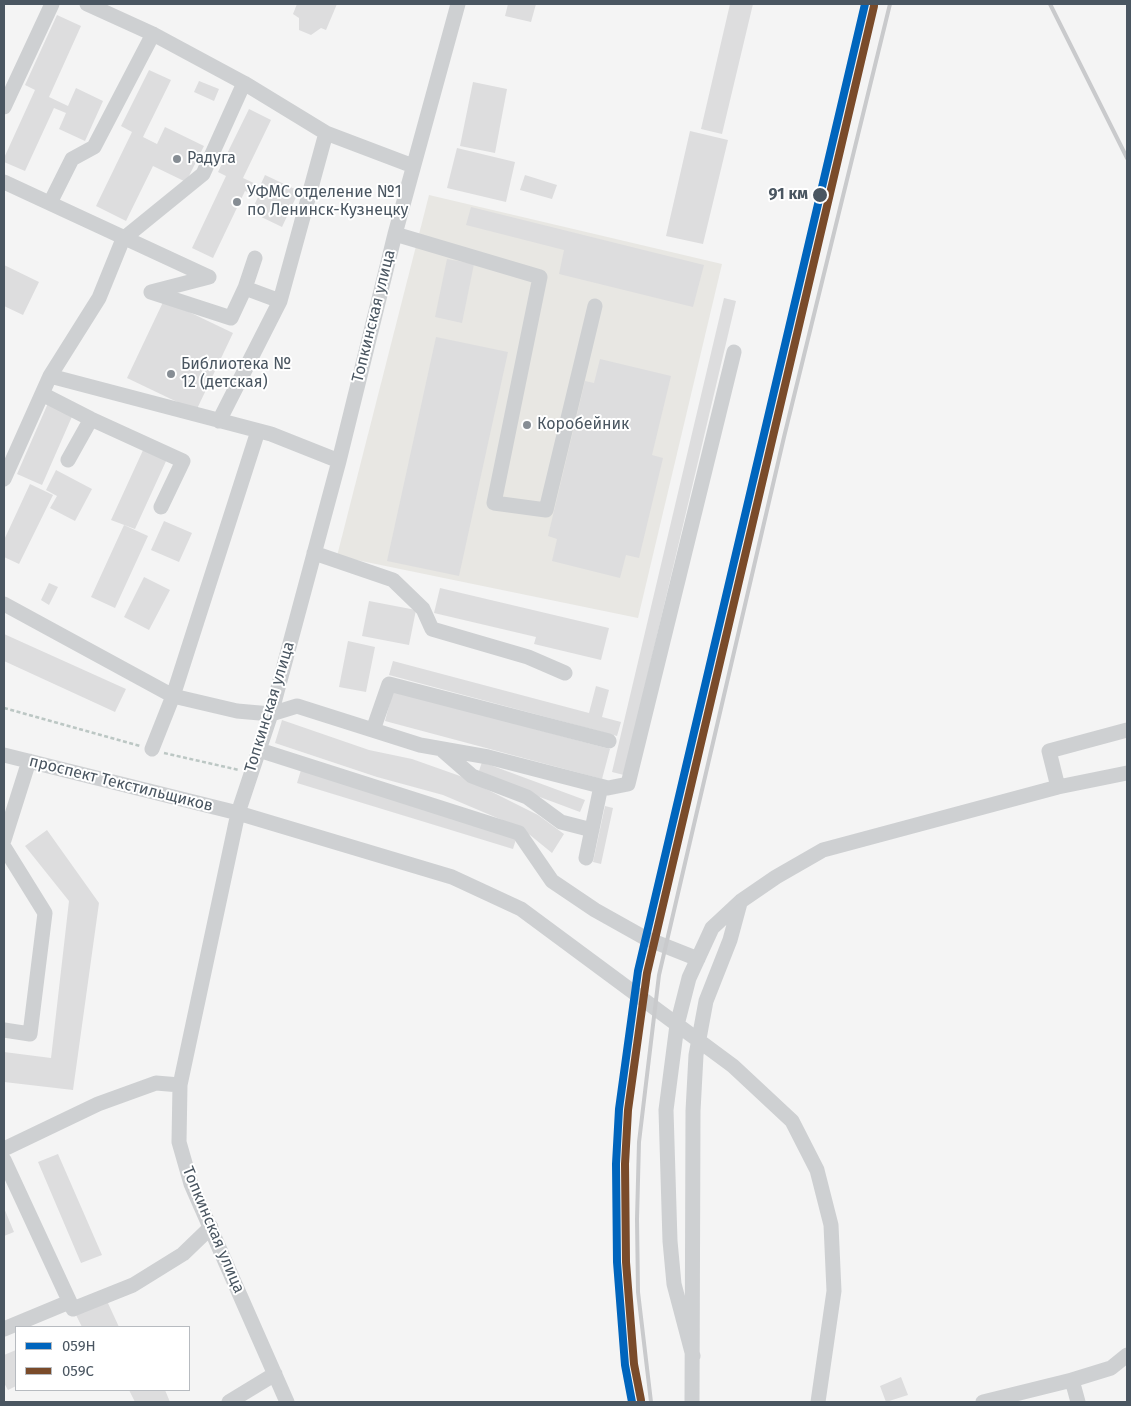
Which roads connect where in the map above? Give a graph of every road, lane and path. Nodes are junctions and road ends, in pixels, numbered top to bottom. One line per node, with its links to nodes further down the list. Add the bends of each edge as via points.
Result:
1 (52, 4): 6 (street)
2 (87, 4): 4 (street)
3 (458, 4): 8 (street, Топкинская улица)
4 (153, 34): 5 (street); 10 (street, via 94,147 72,160)
5 (244, 83): 7 (street); 12 (street, via 202,174)
6 (4, 106)
7 (326, 133): 8 (street); 15 (street)
8 (414, 166): 11 (street, Топкинская улица)
9 (4, 182): 10 (street)
10 (50, 203): 12 (street)
11 (394, 234): 16 (street, via 540,277 494,503 546,510); 24 (street, Топкинская улица)
12 (123, 239): 14 (street, via 209,277 151,292 231,318); 18 (street, via 99,298)
13 (255, 258): 14 (street)
14 (245, 288): 15 (street)
15 (280, 301): 21 (street)
16 (595, 306)
17 (734, 352): 43 (street, via 628,784 608,788)
18 (50, 376): 19 (street); 21 (street)
19 (42, 394): 20 (street); 25 (street)
20 (91, 420): 23 (street); 26 (street, via 184,461)
21 (219, 421): 22 (street)
22 (258, 431): 24 (street); 30 (street)
23 (68, 460)
24 (339, 461): 27 (street, Топкинская улица)
25 (4, 479)
26 (161, 507)
27 (314, 553): 29 (street, via 393,580 423,609 432,629 528,657); 32 (street, Топкинская улица)
28 (4, 604): 30 (street)
29 (565, 672)
30 (173, 696): 32 (street, via 237,711); 36 (street)
31 (4, 708): 36 (path)
32 (271, 714): 33 (street, via 297,706); 38 (street, Топкинская улица)
33 (373, 730): 35 (street, via 389,684); 37 (street)
34 (1127, 730): 44 (street, via 1049,750)
35 (608, 742)
36 (152, 749): 41 (path)
37 (441, 749): 43 (street, via 488,757); 46 (street, via 472,776 527,797 561,822)
38 (259, 750): 41 (street, Топкинская улица); 51 (street, via 519,833 552,881 645,938)
39 (4, 755): 40 (street, проспект Текстильщиков)
40 (29, 761): 45 (street, проспект Текстильщиков); 47 (street)
41 (251, 772): 45 (street, Топкинская улица)
42 (1127, 774): 44 (street)
43 (600, 786): 46 (street)
44 (1058, 787): 50 (street, via 822,850)
45 (238, 813): 53 (street, Топкинская улица); 65 (street, проспект Текстильщиков, via 452,877 521,909 733,1066 792,1122 817,1170 831,1225 834,1291)
46 (592, 830): 49 (street)
47 (4, 840)
48 (4, 847): 52 (street, via 45,913 30,1034)
49 (586, 858)
50 (741, 901): 51 (street, via 712,928); 59 (street, via 730,940 706,1001 696,1055)
51 (698, 959): 59 (street, via 689,978 677,1025 666,1110 674,1284)
52 (4, 1030)
53 (180, 1085): 54 (street, via 156,1083 98,1104); 55 (street, Топкинская улица, via 179,1142 191,1184)
54 (5, 1150): 56 (street)
55 (210, 1227): 56 (street, via 183,1254 133,1285 73,1309); 60 (street, Топкинская улица)
56 (69, 1302): 57 (street)
57 (4, 1329)
58 (1127, 1355): 61 (street, via 1111,1368)
59 (693, 1356): 64 (street)
60 (275, 1374): 62 (street); 63 (street, Топкинская улица)
61 (1072, 1380): 66 (street); 67 (street)
62 (229, 1402)
63 (287, 1402)
64 (692, 1402)
65 (818, 1402)
66 (983, 1402)
67 (1078, 1402)

